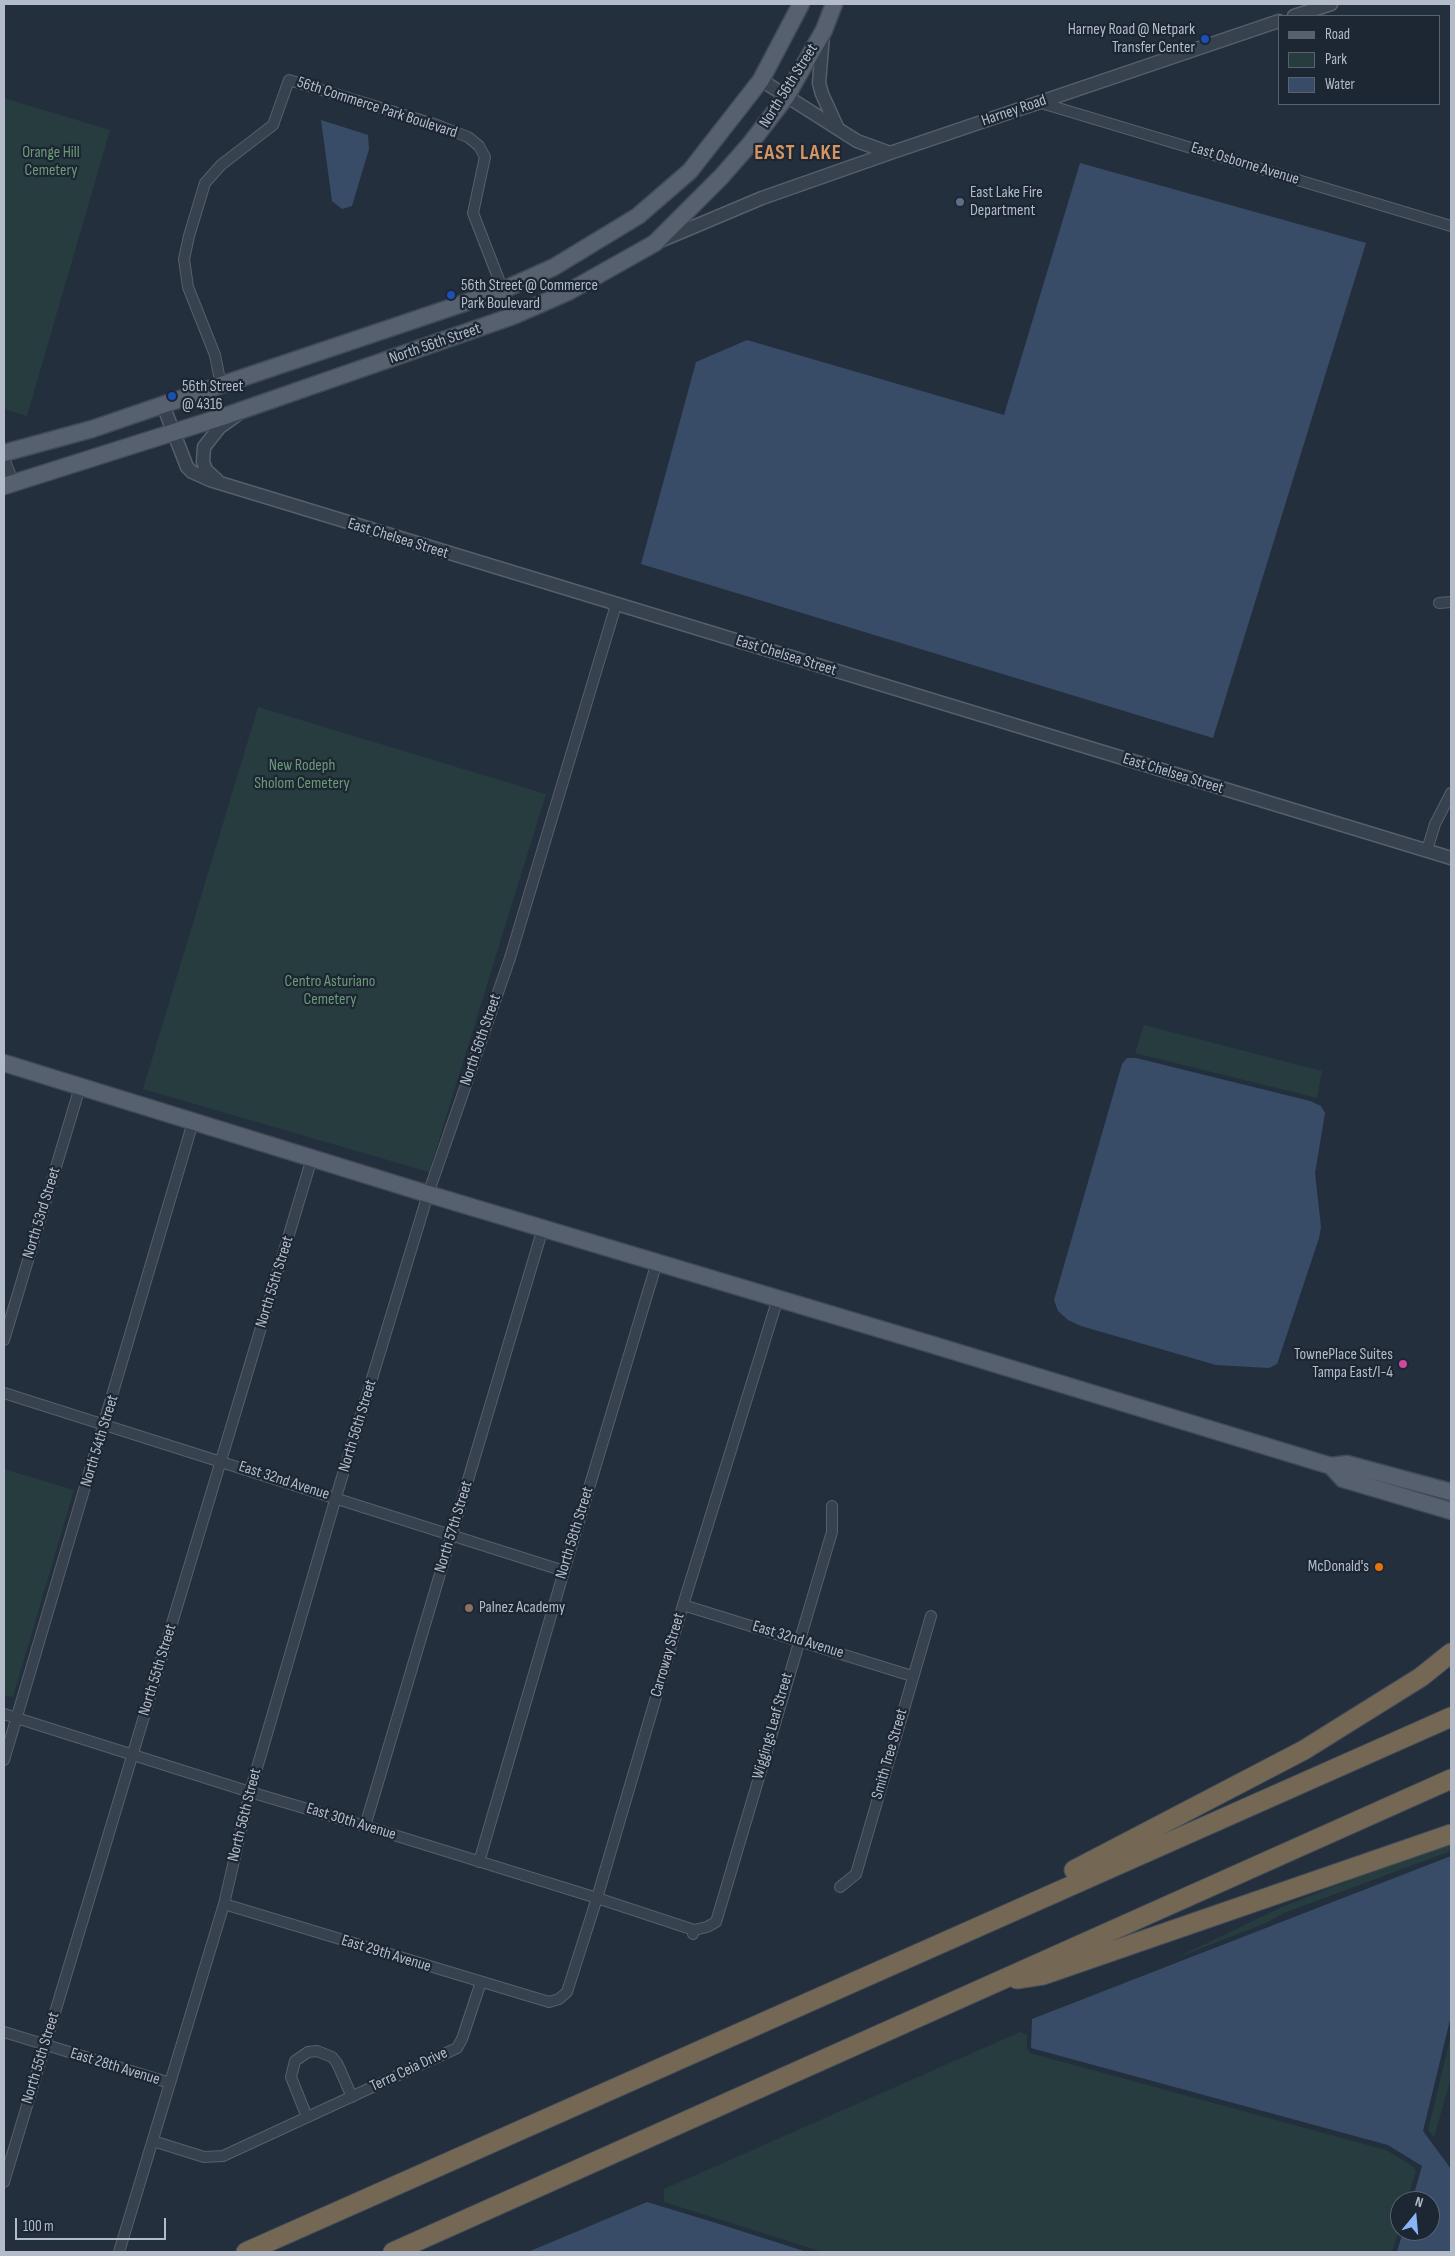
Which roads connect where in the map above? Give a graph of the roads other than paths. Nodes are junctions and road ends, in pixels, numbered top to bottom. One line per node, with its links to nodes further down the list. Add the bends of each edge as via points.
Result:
1 (801, 4): 7 (main road, North 56th Street)
2 (834, 4): 6 (main road, North 56th Street)
3 (1331, 4): 4 (street)
4 (1297, 15)
5 (1278, 22): 9 (street, Harney Road)
6 (824, 30): 8 (main road, North 56th Street); 10 (street, via 819,83)
7 (761, 80): 8 (street); 14 (main road, North 56th Street, via 690,171 638,216 554,267)
8 (786, 97): 10 (street); 13 (main road, North 56th Street, via 722,177)
9 (1038, 102): 11 (street, Harney Road); 12 (street, East Osborne Avenue)
10 (838, 128): 11 (street, via 857,141)
11 (890, 153): 13 (street, Harney Road, via 762,198)
12 (1451, 226)
13 (655, 243): 15 (main road, North 56th Street, via 568,292)
14 (503, 290): 15 (street, 56th Commerce Park Boulevard); 16 (main road, North 56th Street); 16 (street, 56th Commerce Park Boulevard, via 473,213 485,157 479,146 468,137 437,126 289,80 272,125 221,165 205,183 189,236 184,259 188,287 215,355)
15 (513, 316): 18 (main road, North 56th Street)
16 (221, 385): 17 (main road, North 56th Street)
17 (163, 405): 19 (street, East Chelsea Street); 20 (main road, North 56th Street)
18 (243, 410): 19 (main road, North 56th Street); 23 (street, via 219,428 204,447 206,470)
19 (172, 432): 22 (main road, North 56th Street); 23 (street, East Chelsea Street, via 187,467)
20 (4, 453)
21 (4, 459): 22 (street)
22 (9, 484)
23 (225, 486): 26 (street, East Chelsea Street)
24 (1451, 602): 25 (street)
25 (1439, 604)
26 (616, 605): 28 (street, East Chelsea Street); 34 (street, North 56th Street, via 510,958)
27 (1451, 794): 28 (street)
28 (1426, 850): 29 (street, East Chelsea Street)
29 (1451, 858)
30 (4, 1063): 31 (main road)
31 (80, 1087): 32 (main road); 38 (street, North 53rd Street)
32 (193, 1122): 33 (main road); 40 (street, North 54th Street)
33 (312, 1158): 34 (main road); 41 (street, North 55th Street)
34 (428, 1194): 35 (main road); 44 (street, North 56th Street)
35 (543, 1228): 36 (main road); 47 (street, North 57th Street)
36 (657, 1262): 37 (main road); 48 (street, North 58th Street)
37 (778, 1298): 42 (main road); 49 (street, Carroway Street)
38 (4, 1340)
39 (4, 1393): 40 (street, East 32nd Avenue)
40 (105, 1425): 41 (street, East 32nd Avenue); 56 (street, North 54th Street)
41 (222, 1460): 44 (street, East 32nd Avenue); 57 (street, North 55th Street)
42 (1331, 1466): 43 (main road, via 1347,1464); 46 (main road, via 1343,1479)
43 (1451, 1492)
44 (336, 1498): 47 (street, East 32nd Avenue); 60 (street, North 56th Street)
45 (832, 1506): 51 (street, Wiggings Leaf Street, via 832,1532)
46 (1451, 1511)
47 (452, 1536): 48 (street, East 32nd Avenue); 61 (street, North 57th Street)
48 (564, 1570): 63 (street, North 58th Street)
49 (683, 1605): 51 (street, East 32nd Avenue); 65 (street, Carroway Street)
50 (931, 1616): 53 (street, Smith Tree Street)
51 (798, 1640): 53 (street, East 32nd Avenue); 67 (street, Wiggings Leaf Street, via 716,1922)
52 (1451, 1654): 68 (highway, via 1304,1750)
53 (912, 1676): 64 (street, Smith Tree Street, via 856,1874)
54 (4, 1714): 56 (street, East 30th Avenue)
55 (1451, 1717): 68 (highway)
56 (16, 1718): 57 (street, East 30th Avenue); 58 (street, North 54th Street)
57 (133, 1754): 60 (street, East 30th Avenue); 73 (street, North 55th Street)
58 (4, 1760)
59 (1451, 1779): 70 (highway)
60 (250, 1792): 61 (street, East 30th Avenue); 66 (street, North 56th Street)
61 (366, 1826): 63 (street, East 30th Avenue)
62 (1451, 1834): 70 (highway, via 1043,1975)
63 (479, 1862): 65 (street, East 30th Avenue)
64 (840, 1887)
65 (597, 1898): 67 (street, East 30th Avenue); 71 (street, Carroway Street, via 566,1992)
66 (224, 1904): 69 (street, East 29th Avenue); 74 (street, North 56th Street)
67 (694, 1932)
68 (911, 1955): 80 (highway)
69 (481, 1982): 71 (street, East 29th Avenue); 75 (street, Terra Ceia Drive, via 457,2048)
70 (996, 1982): 81 (highway)
71 (549, 2002)
72 (4, 2032): 73 (street, East 28th Avenue)
73 (45, 2045): 74 (street, East 28th Avenue); 78 (street, North 55th Street)
74 (170, 2083): 77 (street, North 56th Street)
75 (352, 2097): 76 (street, Terra Ceia Drive); 76 (street, Terra Ceia Drive, via 338,2063 317,2051 308,2052 295,2061 291,2077)
76 (307, 2117): 77 (street, Terra Ceia Drive, via 223,2156 204,2156)
77 (152, 2141): 79 (street, North 56th Street)
78 (4, 2182)
79 (119, 2252)
80 (246, 2252)
81 (393, 2252)

